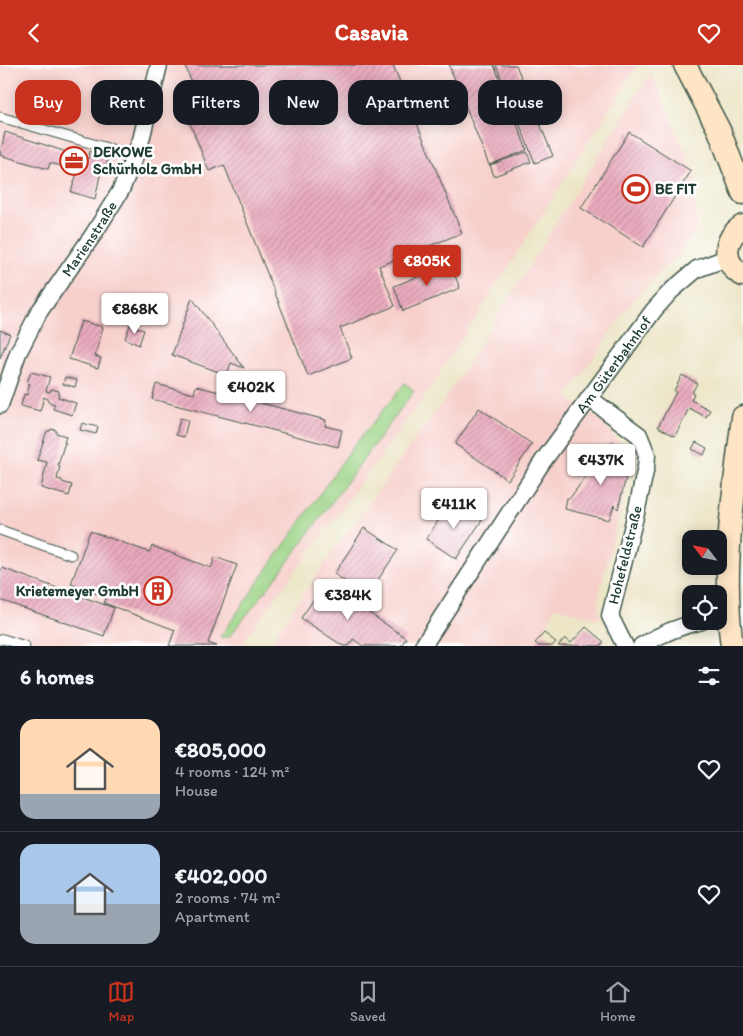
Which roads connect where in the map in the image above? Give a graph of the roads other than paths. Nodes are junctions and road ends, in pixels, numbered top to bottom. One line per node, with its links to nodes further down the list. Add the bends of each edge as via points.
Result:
1 (159, 65): 4 (street, Marienstraße)
2 (685, 65): 5 (street, via 719,130)
3 (0, 117): 4 (lane)
4 (135, 155): 9 (street, Marienstraße, via 121,190 39,312)
5 (743, 193)
6 (743, 226): 7 (street, via 736,230 728,243)
7 (727, 258): 8 (street); 10 (street, Am Güterbahnhof, via 697,269 671,291)
8 (743, 275)
9 (4, 378): 11 (street, Marienstraße)
10 (589, 398): 19 (street, Am Güterbahnhof, via 543,461); 20 (street, Hohefeldstraße, via 639,435 647,455 610,616)
11 (0, 405)
12 (743, 417): 15 (street, via 732,508)
13 (0, 530): 14 (lane)
14 (71, 555)
15 (727, 618): 22 (street)
16 (682, 627): 21 (street)
17 (0, 640): 18 (lane)
18 (25, 646)
19 (423, 646)
20 (625, 646)
21 (641, 646)
22 (732, 646)

